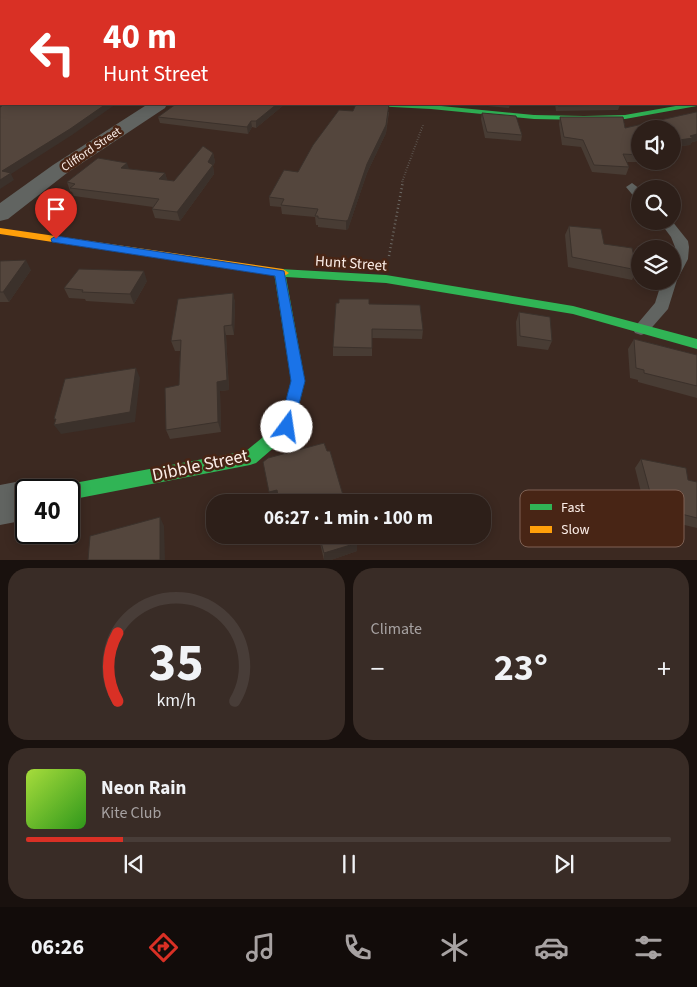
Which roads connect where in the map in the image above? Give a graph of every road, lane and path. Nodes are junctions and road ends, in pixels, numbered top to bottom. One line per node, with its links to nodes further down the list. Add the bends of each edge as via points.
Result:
1 (157, 105): 4 (street, Clifford Street, via 60,169)
2 (432, 105): 3 (street, via 534,117 584,118 625,117); 9 (path, via 409,153 396,203)
3 (691, 105)
4 (0, 214)
5 (673, 230): 7 (lane, via 684,246)
6 (0, 231): 8 (street, Hunt Street)
7 (681, 259)
8 (280, 273): 9 (street, Hunt Street); 13 (street, Dibble Street, via 298,381 287,427 250,458)
9 (386, 280): 11 (street, Hunt Street, via 573,310)
10 (667, 290): 11 (lane, via 662,305)
11 (642, 329): 12 (street, Hunt Street)
12 (697, 344)
13 (80, 490)
14 (15, 502): 15 (street)
15 (0, 505)

